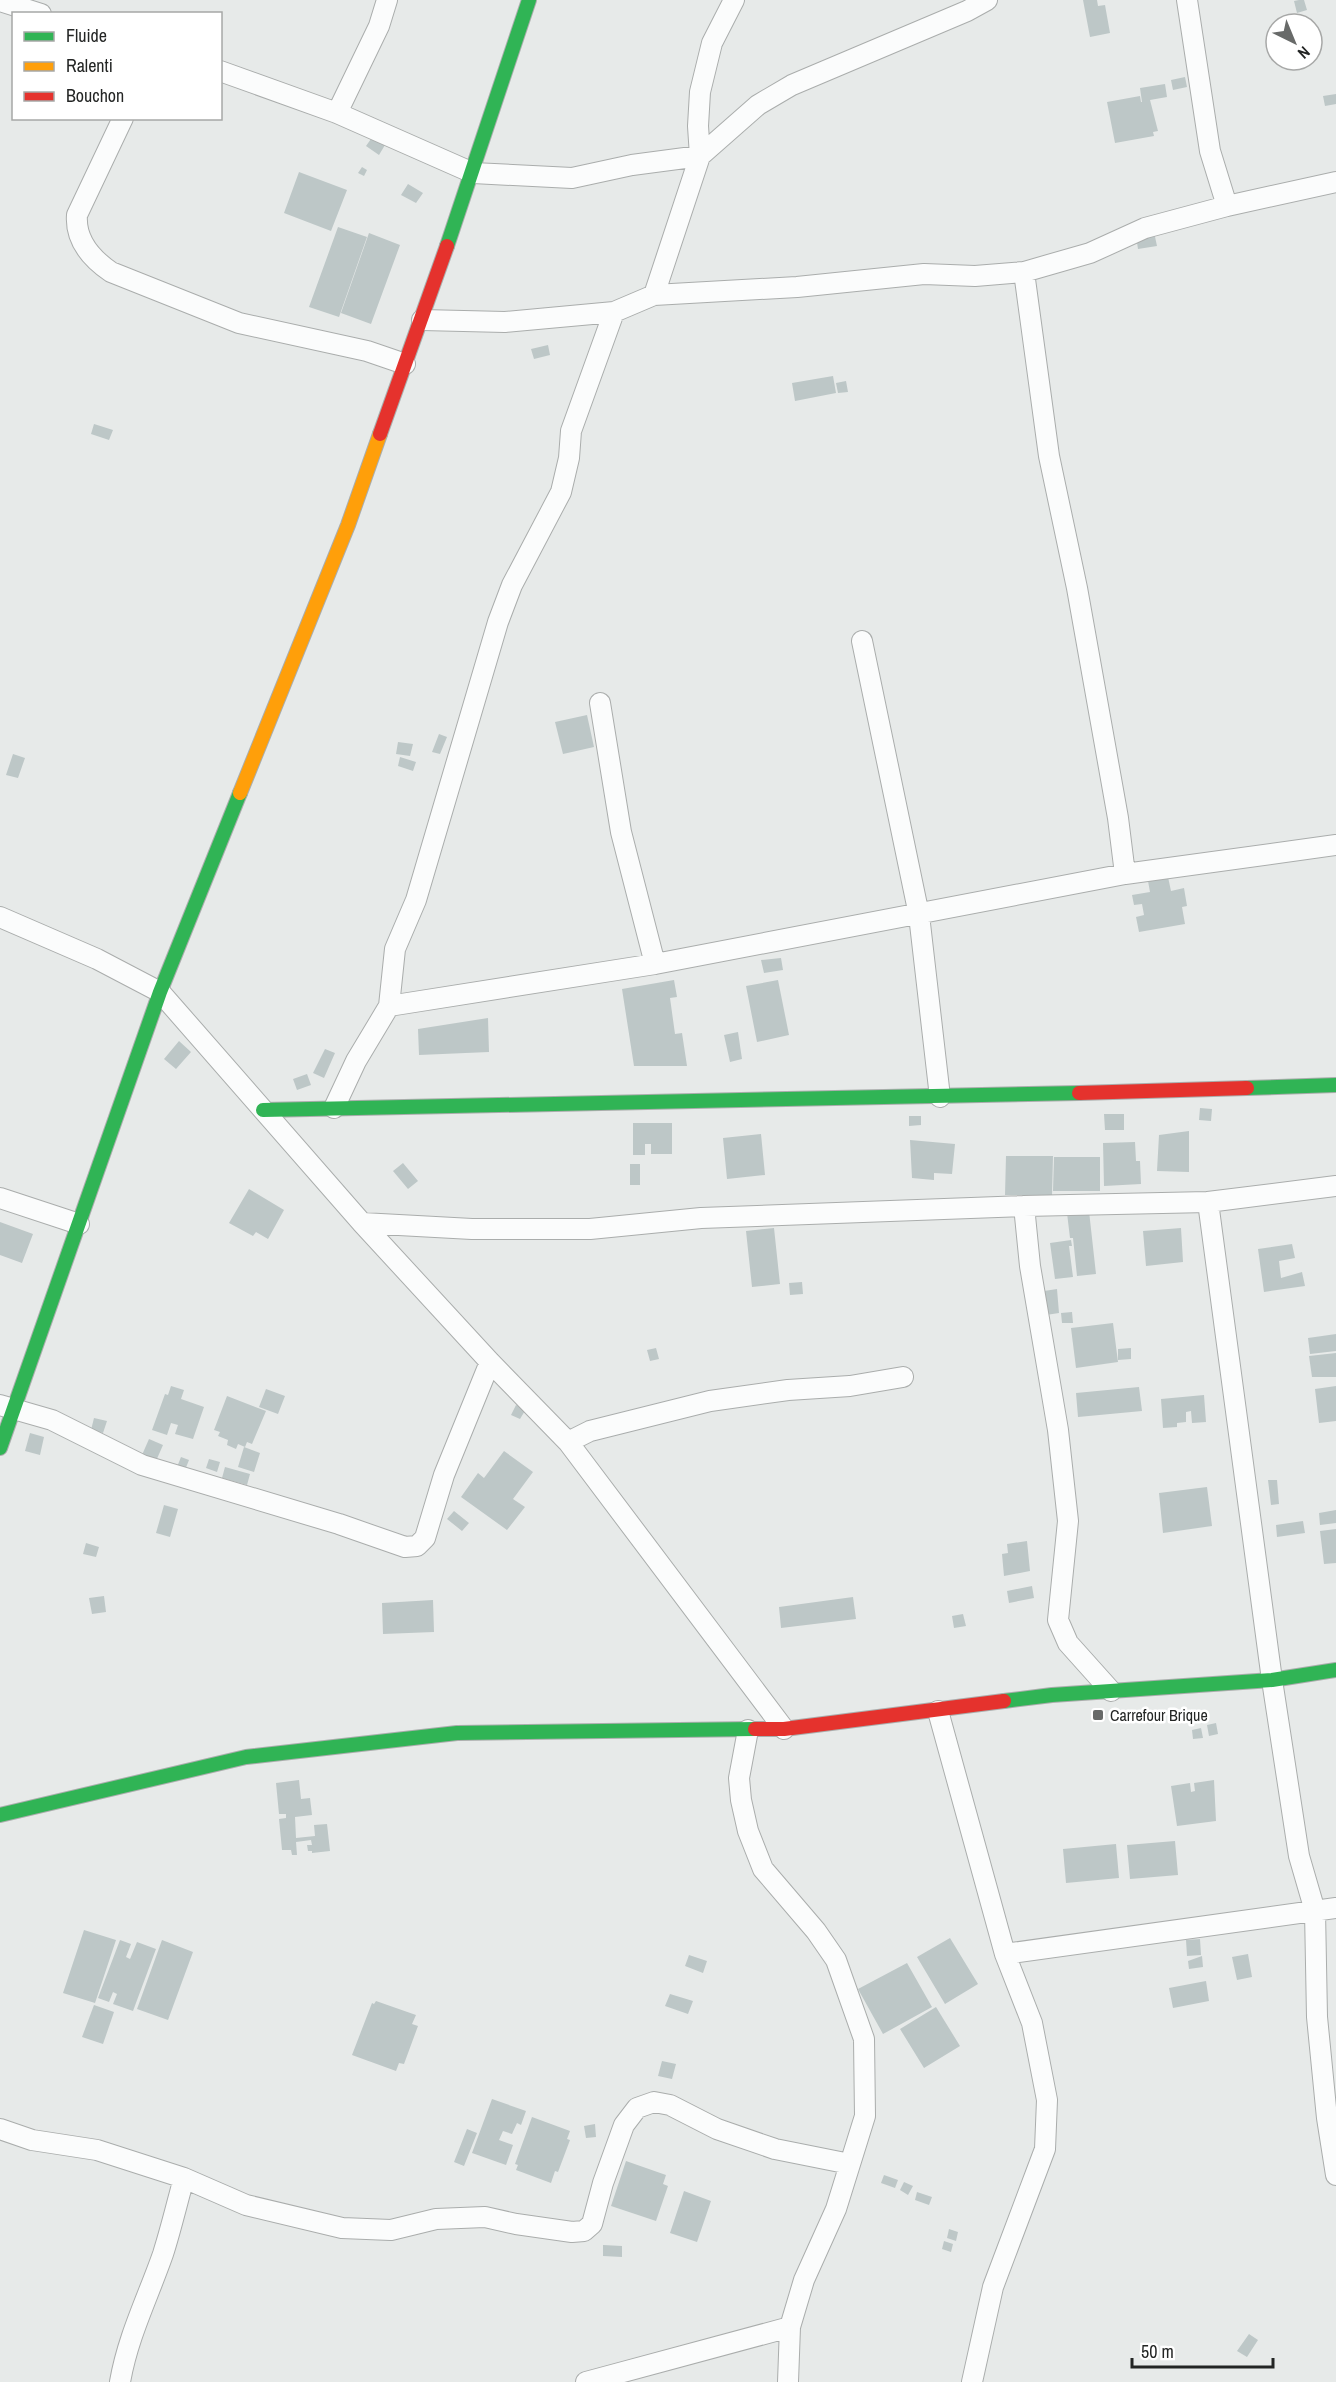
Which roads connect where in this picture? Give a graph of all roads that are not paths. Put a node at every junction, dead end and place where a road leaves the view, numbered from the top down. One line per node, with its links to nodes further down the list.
1 (387, 0): 9 (street)
2 (529, 0): 12 (street)
3 (734, 0): 11 (street)
4 (987, 0): 11 (street)
5 (1187, 0): 14 (street)
6 (0, 1): 7 (street)
7 (35, 12)
8 (222, 72): 9 (street)
9 (337, 112): 12 (street)
10 (122, 120): 19 (street)
11 (700, 156): 12 (street); 16 (street)
12 (473, 173): 18 (street)
13 (1336, 182): 14 (street)
14 (1227, 206): 15 (street)
15 (1024, 272): 16 (street); 23 (street)
16 (654, 295): 17 (street)
17 (614, 312): 18 (street); 28 (street)
18 (422, 320): 19 (street)
19 (405, 364): 27 (street)
20 (862, 641): 24 (street)
21 (600, 703): 26 (street)
22 (1335, 848): 23 (street)
23 (1125, 874): 24 (street)
24 (919, 915): 26 (street); 30 (street)
25 (0, 917): 27 (street)
26 (655, 964): 28 (street)
27 (160, 992): 32 (street); 38 (street)
28 (389, 1006): 31 (street)
29 (1336, 1085): 30 (street)
30 (940, 1097): 31 (street)
31 (334, 1108): 32 (street)
32 (263, 1110): 37 (street)
33 (1336, 1186): 35 (street)
34 (0, 1198): 38 (street)
35 (1209, 1202): 36 (street); 45 (street)
36 (1024, 1206): 37 (street); 46 (street)
37 (362, 1222): 39 (street)
38 (79, 1224): 41 (street)
39 (490, 1362): 41 (street); 42 (street)
40 (903, 1377): 42 (street)
41 (7, 1406): 43 (street)
42 (568, 1442): 48 (street)
43 (0, 1448)
44 (1336, 1670): 45 (street)
45 (1272, 1680): 46 (street); 52 (street)
46 (1111, 1691): 47 (street)
47 (938, 1711): 48 (street); 53 (street)
48 (784, 1729): 49 (street)
49 (748, 1730): 50 (street); 55 (street)
50 (0, 1815)
51 (1336, 1908): 52 (street)
52 (1315, 1911): 53 (street); 56 (street)
53 (1005, 1953): 62 (street)
54 (0, 2129): 57 (street)
55 (850, 2164): 57 (street); 58 (street)
56 (1336, 2175)
57 (184, 2178): 59 (street)
58 (790, 2327): 60 (street); 61 (street)
59 (120, 2382)
60 (586, 2382)
61 (788, 2382)
62 (972, 2382)

